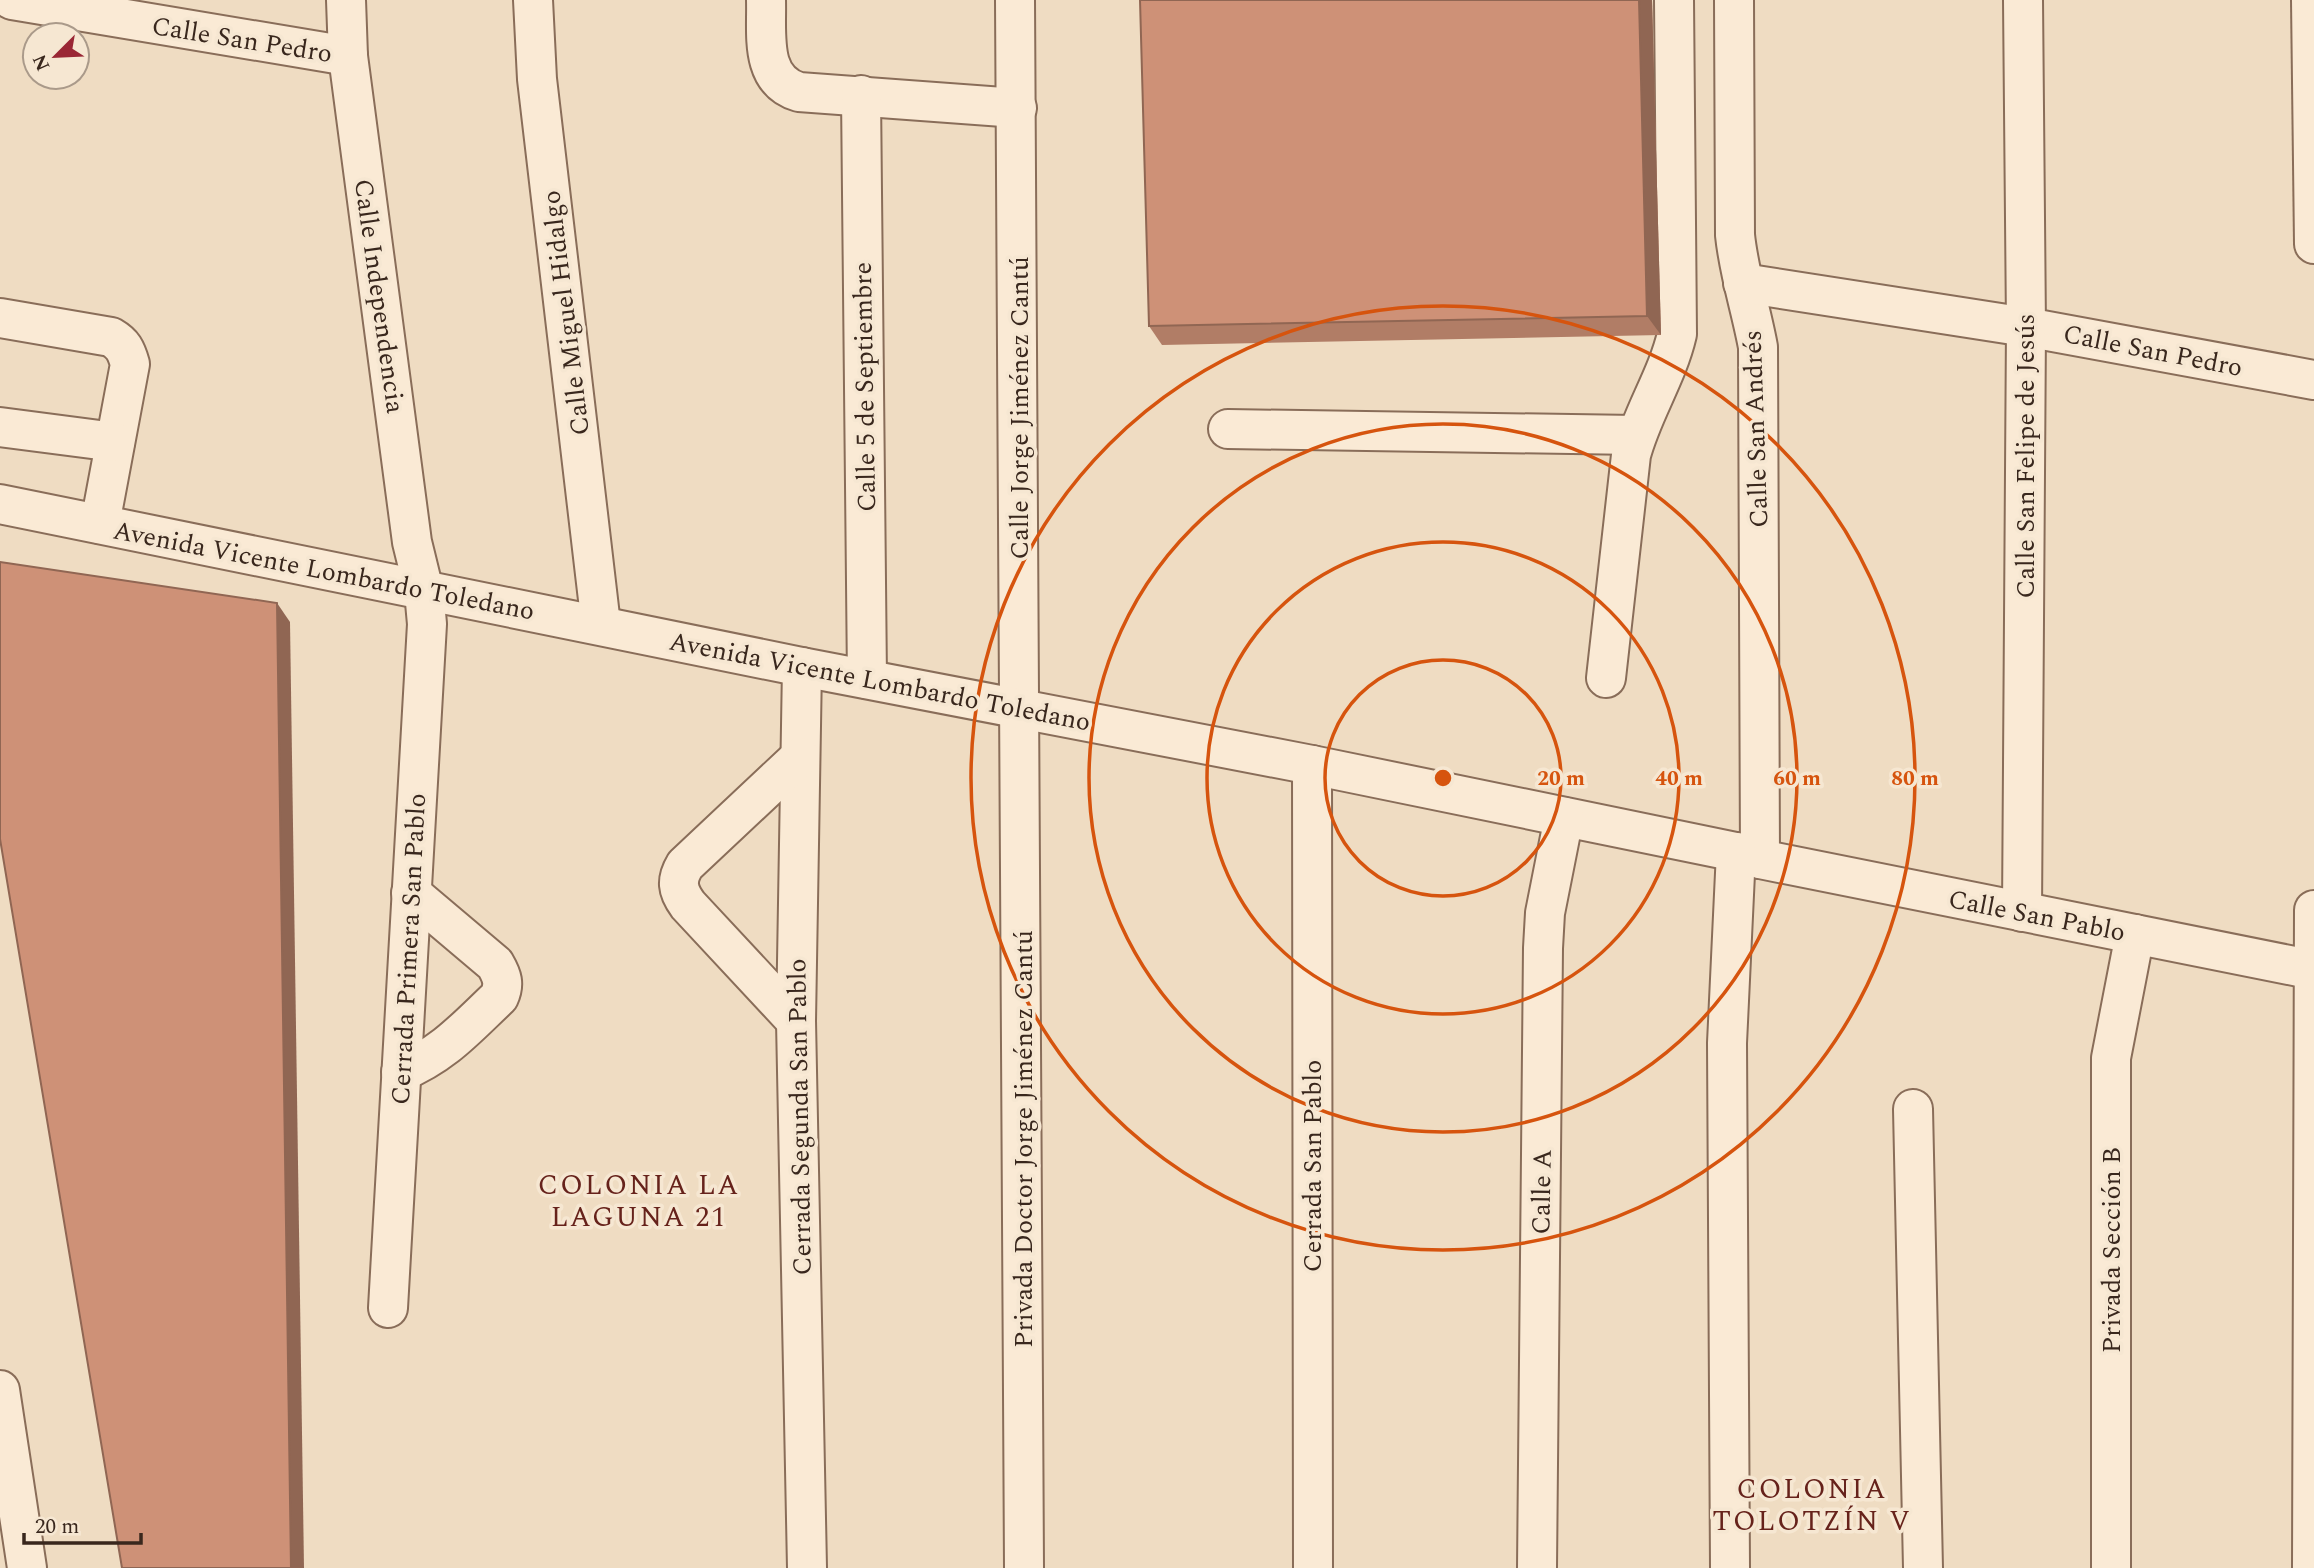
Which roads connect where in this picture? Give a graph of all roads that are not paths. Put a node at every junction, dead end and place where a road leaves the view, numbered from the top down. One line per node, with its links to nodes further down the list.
1 (13, 0): 10 (street, Calle San Pedro)
2 (346, 0): 10 (street, Calle Independencia)
3 (533, 0): 25 (street, Calle Miguel Hidalgo)
4 (766, 0): 11 (street)
5 (1015, 0): 12 (street, Calle Jorge Jiménez Cantú)
6 (1674, 0): 20 (street)
7 (1734, 0): 14 (street, Calle San Andrés)
8 (2023, 0): 16 (street, Calle San Felipe de Jesús)
9 (2311, 0): 13 (street)
10 (348, 56): 24 (street, Calle Independencia)
11 (861, 95): 12 (street); 28 (street, Calle 5 de Septiembre)
12 (1017, 108): 29 (street, Calle Jorge Jiménez Cantú)
13 (2314, 244)
14 (1742, 283): 16 (street, Calle San Pedro); 33 (street, Calle San Andrés)
15 (0, 318): 21 (street)
16 (2026, 327): 17 (street, Calle San Pedro); 36 (street, Calle San Felipe de Jesús)
17 (2314, 380)
18 (0, 427): 21 (street)
19 (1228, 429): 20 (street)
20 (1636, 435): 27 (street)
21 (115, 442): 23 (street)
22 (0, 503): 23 (street, Avenida Vicente Lombardo Toledano)
23 (100, 524): 24 (street, Avenida Vicente Lombardo Toledano)
24 (424, 591): 25 (street, Avenida Vicente Lombardo Toledano); 34 (street, Cerrada Primera San Pablo)
25 (601, 625): 26 (street, Avenida Vicente Lombardo Toledano)
26 (802, 667): 28 (street, Avenida Vicente Lombardo Toledano); 30 (street, Cerrada Segunda San Pablo)
27 (1606, 678)
28 (867, 679): 29 (street, Avenida Vicente Lombardo Toledano)
29 (1021, 709): 31 (street, Avenida Vicente Lombardo Toledano); 46 (street, Privada Doctor Jorge Jiménez Cantú)
30 (800, 757): 39 (street, Cerrada Segunda San Pablo); 39 (street)
31 (1312, 765): 32 (street, Avenida Vicente Lombardo Toledano); 47 (street, Cerrada San Pablo)
32 (1564, 817): 33 (street, Avenida Vicente Lombardo Toledano); 48 (street, Calle A)
33 (1748, 856): 36 (street, Calle San Pablo); 49 (street)
34 (411, 893): 40 (street, Cerrada Primera San Pablo); 40 (street)
35 (2314, 910): 38 (street)
36 (2022, 912): 37 (street, Calle San Pablo)
37 (2135, 934): 38 (street, Calle San Pablo); 51 (street, Privada Sección B)
38 (2314, 970): 52 (street)
39 (796, 1021): 45 (street, Cerrada Segunda San Pablo)
40 (401, 1072): 42 (street, Cerrada Primera San Pablo)
41 (1913, 1109): 50 (street)
42 (388, 1308)
43 (0, 1390): 44 (street)
44 (27, 1568)
45 (807, 1568)
46 (1024, 1568)
47 (1313, 1568)
48 (1537, 1568)
49 (1730, 1568)
50 (1923, 1568)
51 (2111, 1568)
52 (2312, 1568)

